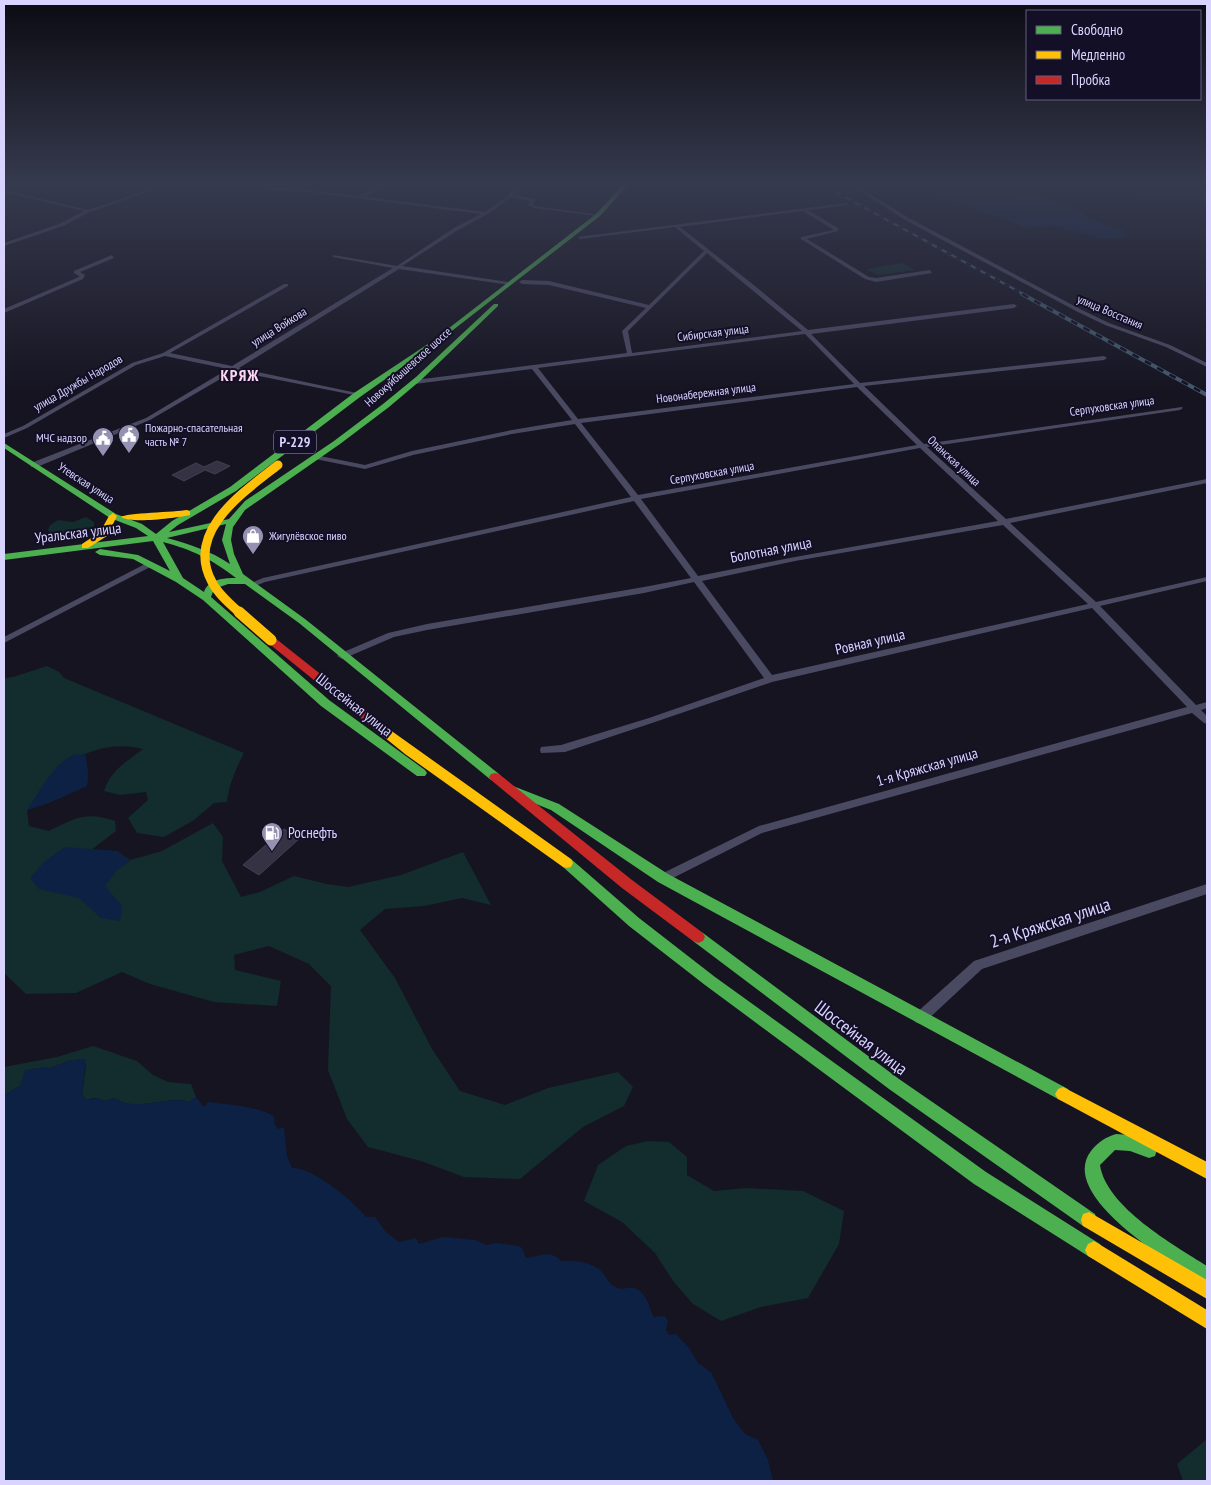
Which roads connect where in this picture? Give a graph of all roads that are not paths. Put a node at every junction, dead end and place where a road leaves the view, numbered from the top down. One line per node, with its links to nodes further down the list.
1 (419, 253): 10 (street, улица Войкова)
2 (548, 253): 13 (main road, Новокуйбышевское шоссе)
3 (560, 253): 12 (main road, Новокуйбышевское шоссе)
4 (705, 253): 16 (street)
5 (710, 253): 18 (street, Опанская улица)
6 (827, 253): 11 (street)
7 (973, 253): 23 (street, улица Восстания)
8 (335, 256): 10 (street)
9 (112, 257): 17 (street)
10 (398, 267): 13 (street); 25 (street, улица Войкова)
11 (930, 272)
12 (522, 282): 16 (street); 26 (main road, Новокуйбышевское шоссе)
13 (508, 284): 19 (main road, Новокуйбышевское шоссе)
14 (286, 285): 20 (street, улица Дружбы Народов)
15 (1014, 306): 18 (street, Сибирская улица)
16 (650, 307): 21 (street)
17 (4, 311)
18 (806, 332): 21 (street, Сибирская улица); 27 (street, Опанская улица)
19 (433, 343): 28 (main road, Новокуйбышевское шоссе / Р-229); 56 (main road, Новокуйбышевское шоссе, bridge)
20 (165, 354): 25 (street, улица Дружбы Народов); 31 (street, улица Дружбы Народов)
21 (630, 355): 24 (street, Сибирская улица)
22 (1104, 358): 27 (street, Новонабережная улица)
23 (1207, 365)
24 (534, 366): 26 (street, Сибирская улица); 30 (street)
25 (234, 368): 28 (street, улица Дружбы Народов); 35 (street, улица Войкова)
26 (416, 382): 34 (main road, Новокуйбышевское шоссе)
27 (859, 385): 30 (street, Новонабережная улица); 33 (street, Опанская улица)
28 (357, 395): 37 (main road, Новокуйбышевское шоссе / Р-229)
29 (1180, 408): 33 (street, Серпуховская улица)
30 (578, 421): 34 (street, Новонабережная улица); 38 (street)
31 (4, 436)
32 (4, 445): 35 (main road, Утевская улица)
33 (922, 446): 38 (street, Серпуховская улица); 43 (street, Опанская улица)
34 (315, 458): 39 (main road, Новокуйбышевское шоссе)
35 (34, 465): 41 (main road, Утевская улица)
36 (1207, 481): 43 (street, Болотная улица)
37 (228, 492): 39 (main road); 40 (main road, Новокуйбышевское шоссе / Р-229)
38 (636, 498): 49 (street); 52 (street, Серпуховская улица)
39 (253, 501): 42 (main road, Новокуйбышевское шоссе)
40 (197, 511): 41 (main road); 44 (main road, Новокуйбышевское шоссе / Р-229)
41 (113, 516): 44 (main road, Утевская улица); 45 (main road)
42 (232, 520): 44 (main road, Уральская улица); 48 (main road)
43 (1004, 522): 49 (street, Болотная улица); 54 (street, Опанская улица)
44 (156, 538): 45 (main road, Уральская улица); 48 (main road, Шоссейная улица); 51 (main road, Шоссейная улица)
45 (81, 549): 46 (main road, Уральская улица); 47 (main road)
46 (4, 557)
47 (150, 565): 51 (main road); 55 (street)
48 (240, 574): 52 (main road, Шоссейная улица)
49 (697, 579): 57 (street, Болотная улица); 58 (street)
50 (1207, 579): 54 (street, Ровная улица)
51 (179, 580): 53 (main road, Шоссейная улица)
52 (252, 583): 53 (main road); 57 (main road, Шоссейная улица)
53 (206, 598): 64 (main road, Шоссейная улица)
54 (1094, 604): 58 (street, Ровная улица); 60 (street, Опанская улица)
55 (4, 640)
56 (271, 640): 64 (main road, Шоссейная улица)
57 (342, 656): 63 (main road, Шоссейная улица)
58 (770, 679): 62 (street, Ровная улица)
59 (1207, 705): 60 (street, 1-я Кряжская улица)
60 (1193, 708): 61 (street, Опанская улица); 65 (street, 1-я Кряжская улица)
61 (1207, 721)
62 (545, 750)
63 (512, 790): 65 (main road, Шоссейная улица); 71 (main road, Шоссейная улица)
64 (563, 860): 72 (main road, Шоссейная улица)
65 (663, 878): 67 (main road, Шоссейная улица)
66 (1207, 889): 67 (street, 2-я Кряжская улица)
67 (920, 1018): 68 (main road, Шоссейная улица)
68 (1181, 1158): 69 (main road, Шоссейная улица); 70 (main road)
69 (1207, 1171)
70 (1207, 1276)
71 (1207, 1290)
72 (1207, 1320)

